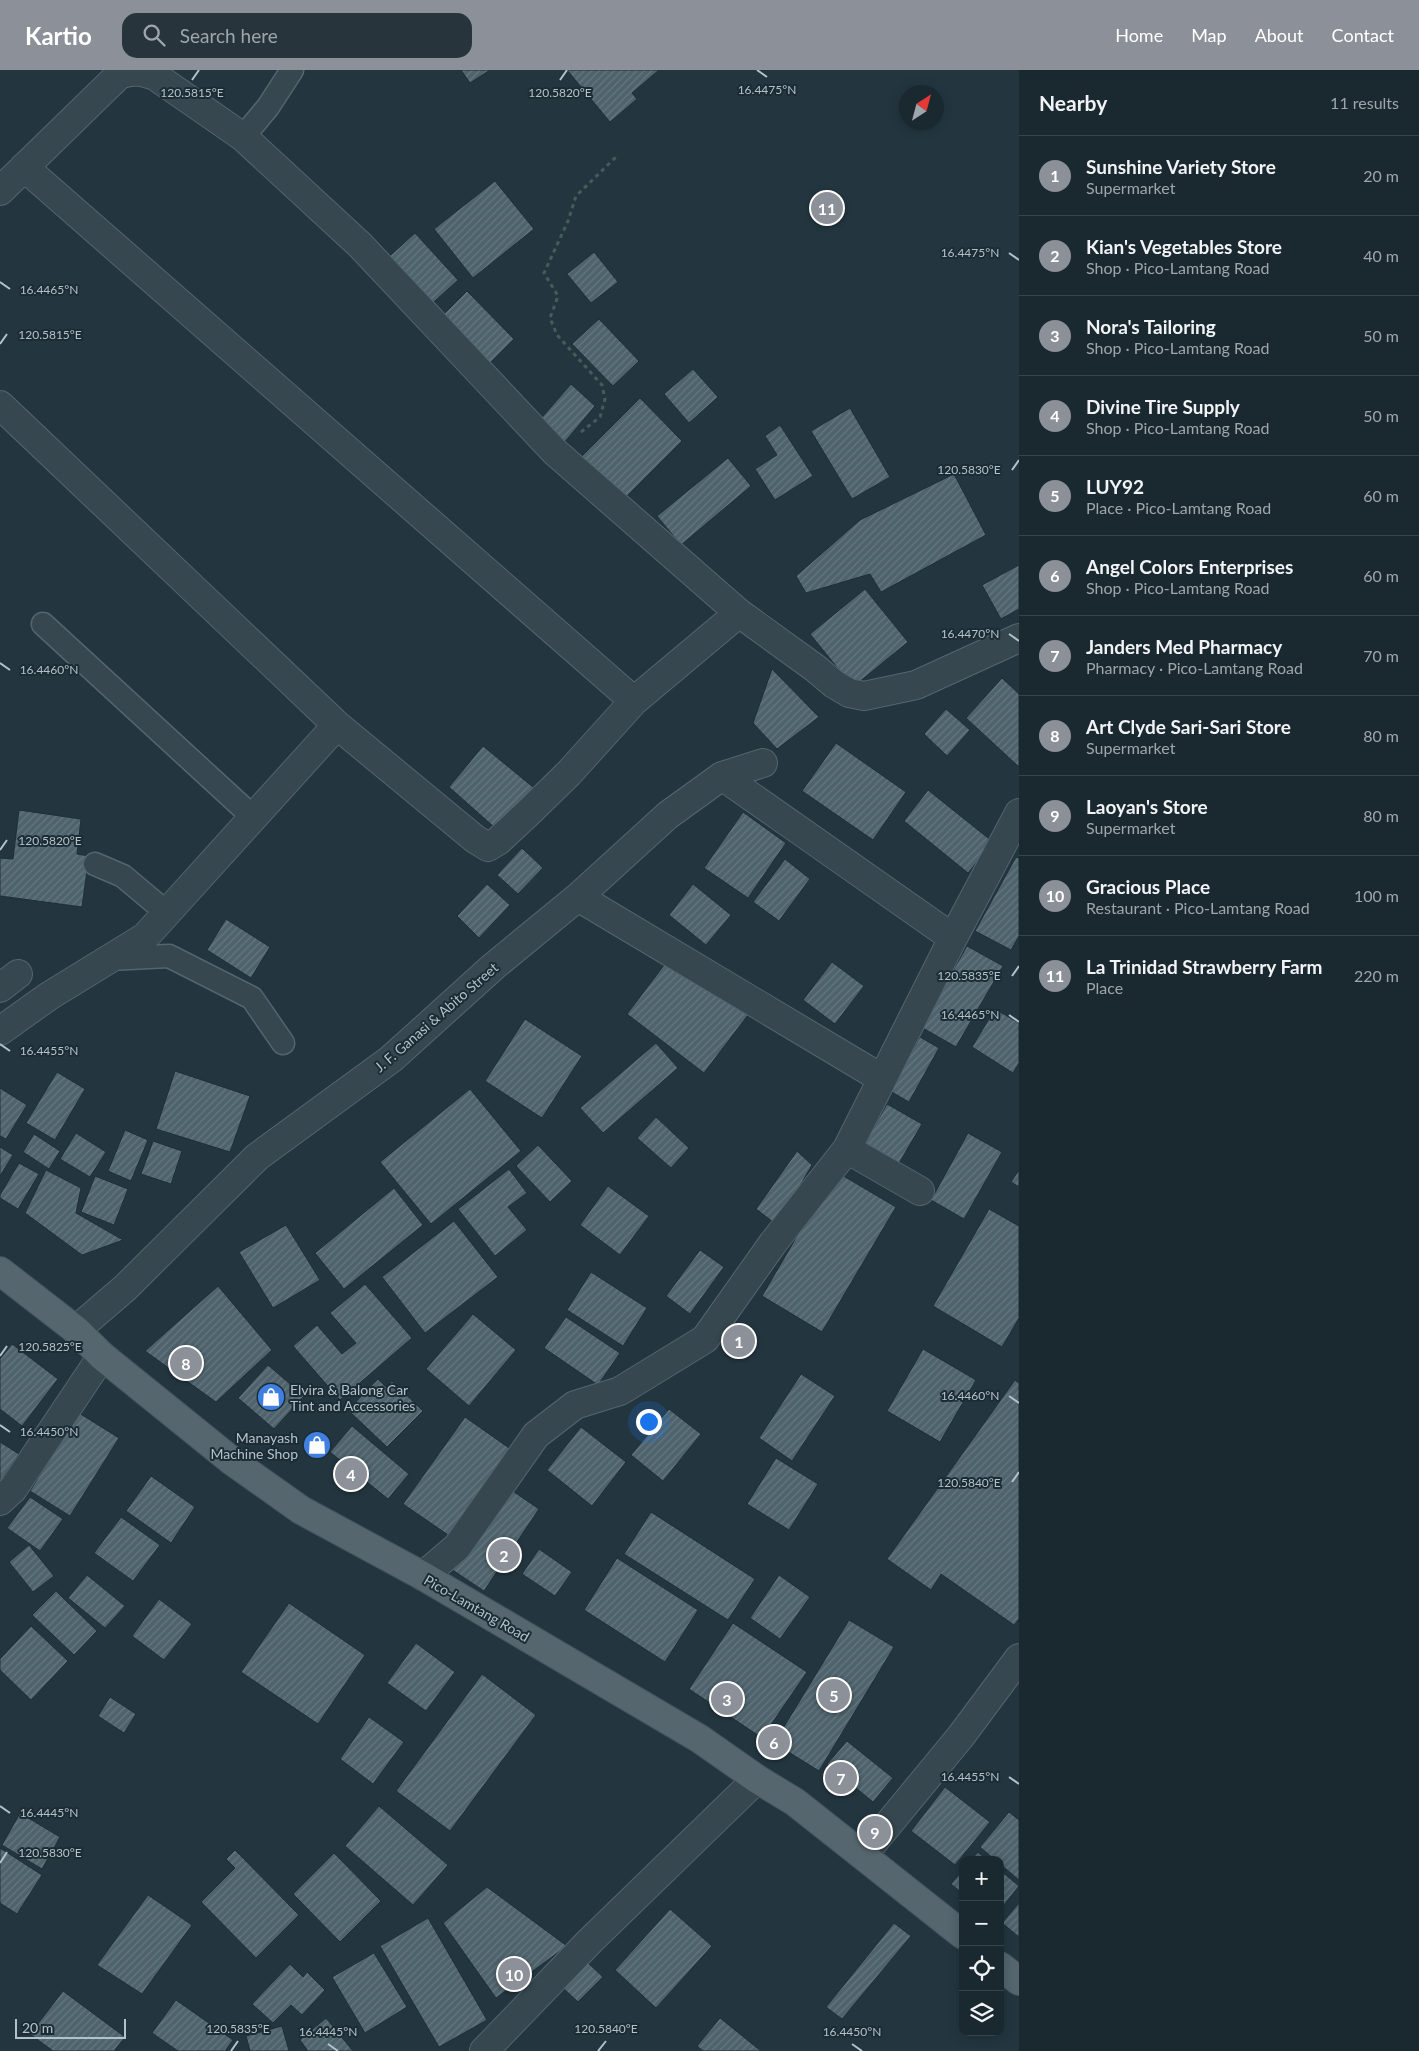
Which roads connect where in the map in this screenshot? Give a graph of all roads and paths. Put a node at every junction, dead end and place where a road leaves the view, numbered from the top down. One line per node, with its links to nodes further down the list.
1 (292, 70): 2 (lane)
2 (243, 137): 4 (street); 7 (street)
3 (618, 155): 7 (path)
4 (24, 167): 5 (street); 11 (street)
5 (0, 191)
6 (0, 405): 12 (street)
7 (555, 452): 8 (street)
8 (739, 613): 10 (street); 11 (street)
9 (43, 624): 16 (lane)
10 (1019, 638)
11 (634, 701): 12 (street)
12 (337, 725): 16 (street)
13 (763, 763): 14 (street, J. F. Ganasi & Abito Street)
14 (722, 776): 18 (street, J. F. Ganasi & Abito Street); 20 (street)
15 (1019, 813): 20 (street)
16 (254, 818): 19 (street)
17 (95, 864): 19 (lane)
18 (578, 897): 24 (street); 28 (street, J. F. Ganasi & Abito Street)
19 (167, 913): 21 (street)
20 (953, 938): 24 (street)
21 (109, 959): 22 (street); 23 (lane)
22 (0, 1031)
23 (283, 1043)
24 (881, 1078): 25 (street)
25 (847, 1149): 26 (street); 31 (street)
26 (920, 1191)
27 (0, 1271): 28 (main road, Pico-Lamtang Road)
28 (76, 1330): 29 (main road, Pico-Lamtang Road)
29 (102, 1356): 30 (street); 31 (main road, Pico-Lamtang Road)
30 (0, 1501)
31 (423, 1576): 33 (main road, Pico-Lamtang Road)
32 (1019, 1658): 34 (street)
33 (757, 1779): 34 (main road, Pico-Lamtang Road); 38 (street)
34 (863, 1854): 35 (main road, Pico-Lamtang Road)
35 (959, 1932)
36 (1004, 1969): 37 (main road)
37 (1019, 1981)
38 (484, 2051)

